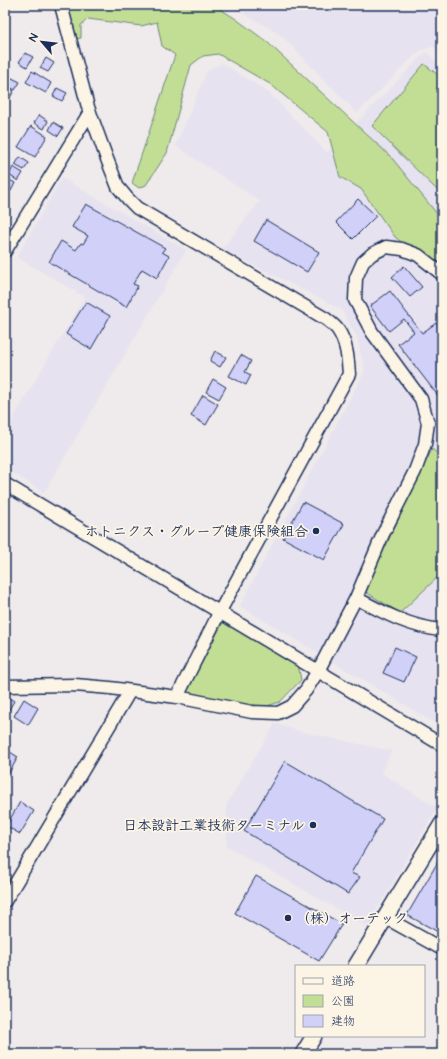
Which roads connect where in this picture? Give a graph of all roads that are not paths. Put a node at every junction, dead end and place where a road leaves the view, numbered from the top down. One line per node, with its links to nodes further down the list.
1 (61, 5): 2 (street)
2 (90, 112): 3 (street); 7 (street)
3 (5, 251)
4 (442, 274): 6 (street)
5 (5, 484): 7 (street)
6 (356, 598): 8 (street); 9 (street)
7 (219, 613): 9 (street); 12 (street)
8 (442, 630)
9 (318, 671): 12 (street); 13 (street)
10 (5, 686): 11 (street)
11 (130, 691): 12 (street); 15 (street)
12 (177, 696)
13 (442, 745)
14 (442, 824): 16 (main road)
15 (5, 900)
16 (386, 918): 17 (street); 18 (main road)
17 (442, 949)
18 (357, 965)
19 (313, 1037): 20 (main road)
20 (303, 1054)

